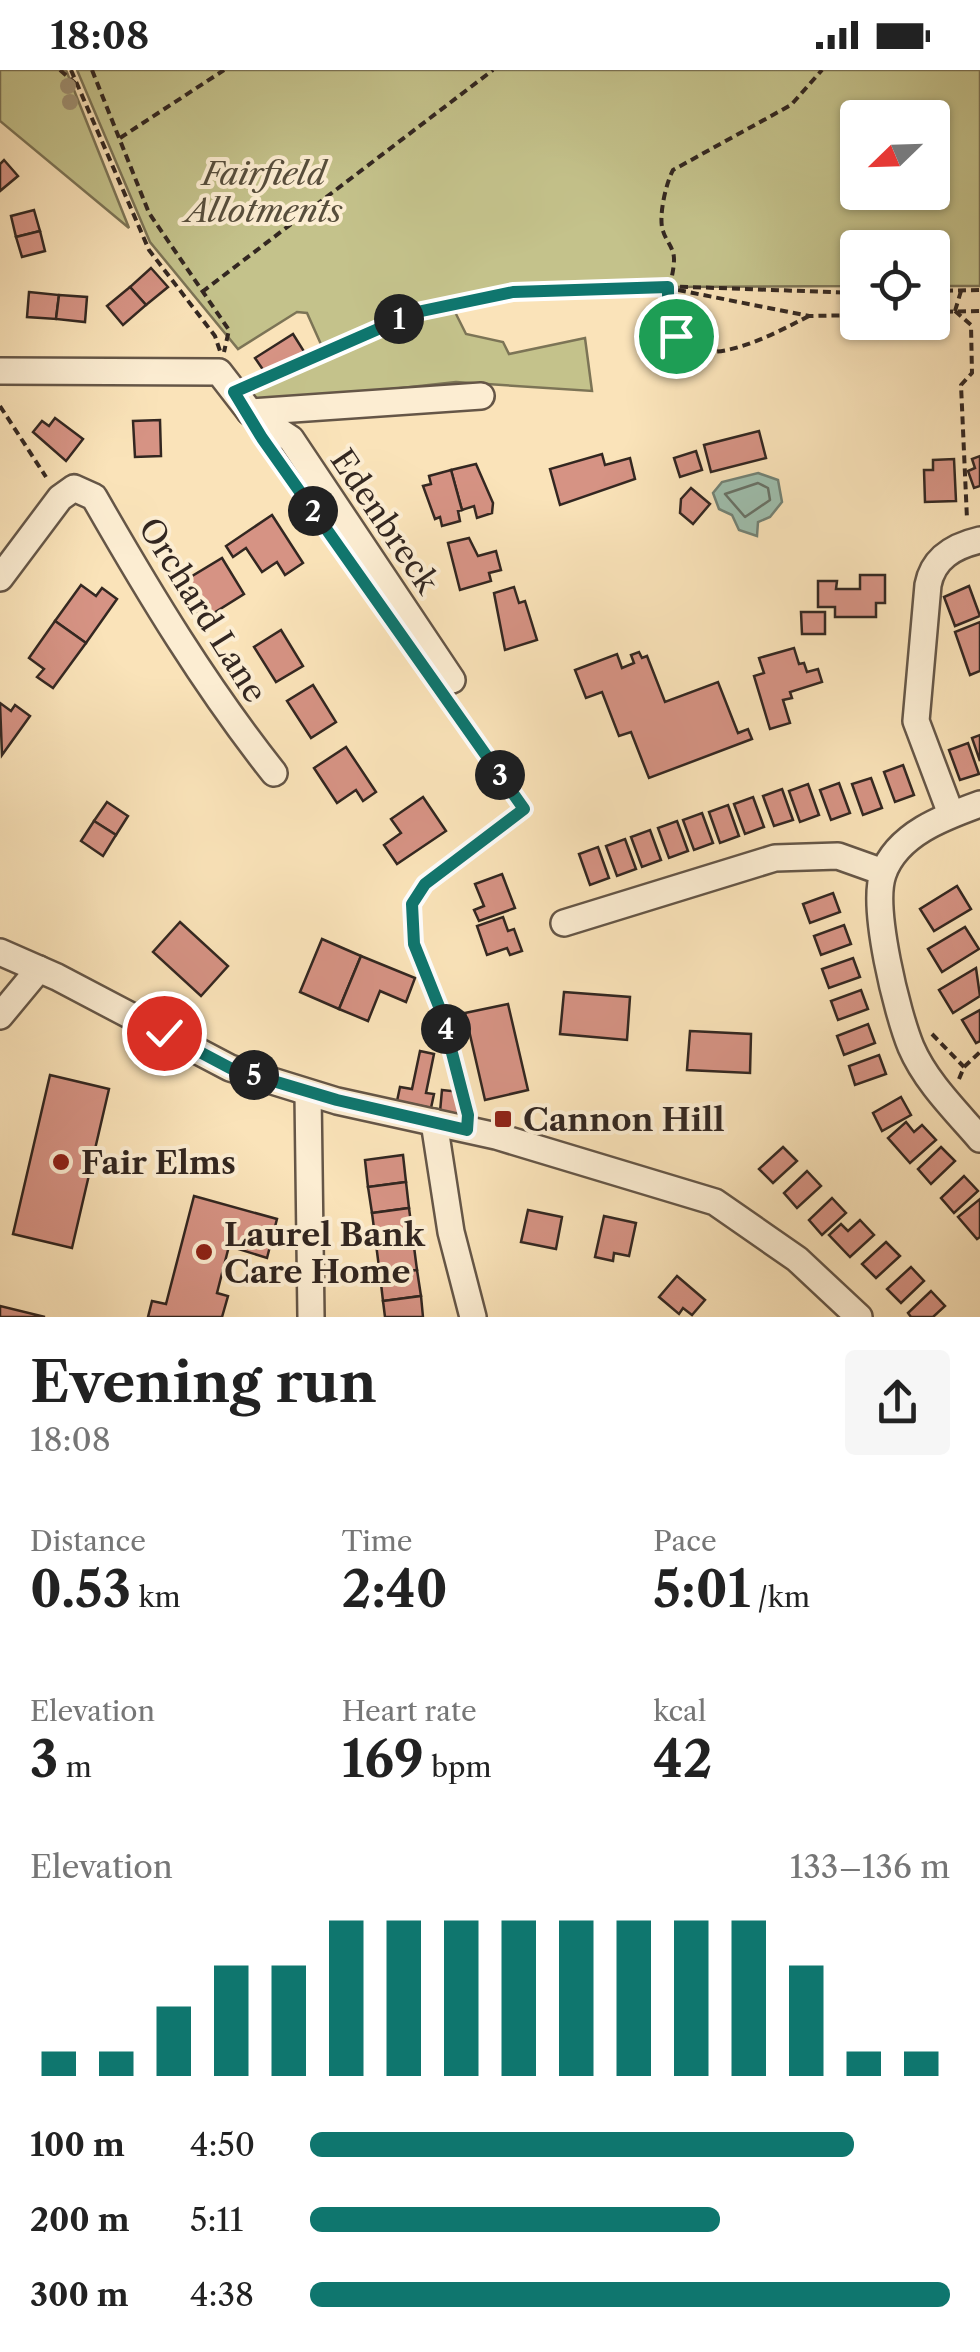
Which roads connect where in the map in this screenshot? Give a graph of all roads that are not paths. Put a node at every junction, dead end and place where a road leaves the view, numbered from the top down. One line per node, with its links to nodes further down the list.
1 (0, 371): 2 (street)
2 (231, 383): 3 (street, Edenbreck); 6 (street, Edenbreck)
3 (481, 396)
4 (974, 541): 9 (street)
5 (0, 578): 7 (street, Orchard Lane)
6 (449, 689)
7 (274, 773)
8 (980, 804): 9 (street)
9 (951, 814): 10 (street)
10 (883, 872): 11 (street); 17 (street)
11 (571, 918)
12 (0, 952): 13 (street)
13 (39, 969): 14 (street); 15 (street)
14 (0, 1016)
15 (308, 1093): 16 (street); 19 (street)
16 (434, 1122): 18 (street); 20 (street)
17 (980, 1139)
18 (853, 1315)
19 (311, 1317)
20 (473, 1317)

